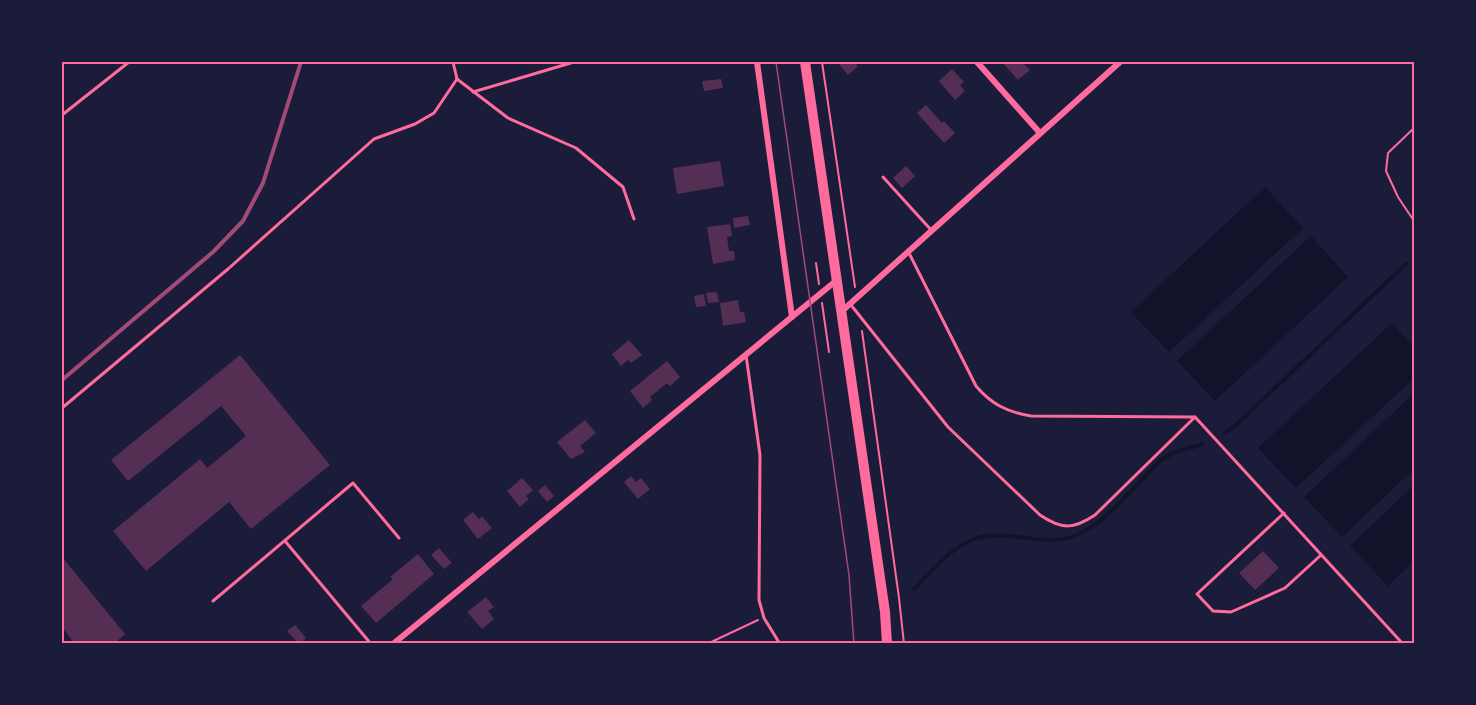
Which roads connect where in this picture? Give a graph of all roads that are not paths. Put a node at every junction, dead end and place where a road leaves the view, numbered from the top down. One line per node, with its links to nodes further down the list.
1 (129, 62): 10 (lane)
2 (453, 62): 8 (lane)
3 (574, 62): 9 (lane)
4 (757, 62): 18 (street)
5 (805, 62): 16 (main road)
6 (977, 62): 11 (street)
7 (1120, 62): 11 (street)
8 (457, 79): 9 (lane); 20 (lane)
9 (473, 92): 13 (lane)
10 (62, 115)
11 (1040, 133): 14 (street)
12 (883, 177): 14 (lane)
13 (634, 219)
14 (932, 231): 15 (street)
15 (908, 251): 17 (street); 21 (lane)
16 (837, 280): 17 (main road); 18 (street)
17 (846, 308): 21 (lane); 30 (main road)
18 (792, 317): 19 (street)
19 (746, 355): 28 (street); 29 (lane)
20 (62, 408)
21 (1195, 417): 22 (lane)
22 (1284, 513): 25 (lane); 25 (lane)
23 (399, 538): 24 (lane)
24 (285, 541): 26 (lane); 27 (lane)
25 (1322, 555): 31 (lane)
26 (213, 601)
27 (371, 644)
28 (393, 644)
29 (780, 644)
30 (887, 644)
31 (1403, 644)

